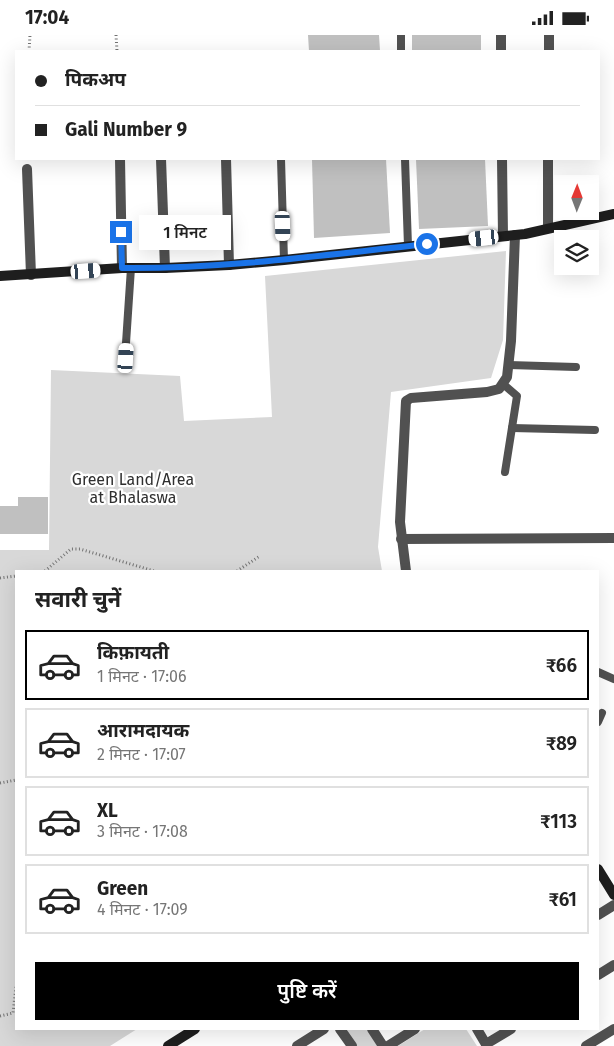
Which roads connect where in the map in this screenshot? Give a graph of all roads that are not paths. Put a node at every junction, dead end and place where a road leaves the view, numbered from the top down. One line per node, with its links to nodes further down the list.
1 (401, 35): 4 (lane)
2 (501, 35): 5 (street)
3 (549, 35): 6 (street)
4 (401, 50)
5 (501, 50)
6 (549, 50)
7 (120, 160): 22 (street)
8 (161, 160): 23 (street)
9 (226, 160): 21 (street)
10 (281, 160): 20 (lane)
11 (405, 160): 19 (lane)
12 (502, 160): 18 (street)
13 (548, 160): 16 (street)
14 (27, 169): 24 (street)
15 (614, 213): 16 (street)
16 (548, 229): 17 (street)
17 (515, 235): 18 (street); 27 (street)
18 (502, 236): 19 (street)
19 (408, 246): 20 (street)
20 (284, 260): 21 (street)
21 (229, 265): 23 (street)
22 (127, 268): 23 (street); 24 (street); 26 (lane)
23 (165, 268)
24 (30, 275): 25 (street)
25 (0, 276)
26 (126, 358)
27 (509, 365): 28 (lane); 29 (street)
28 (576, 367)
29 (503, 384): 30 (lane); 34 (street)
30 (512, 428): 31 (lane); 32 (lane)
31 (595, 430)
32 (505, 472)
33 (614, 538): 34 (street)
34 (401, 539): 35 (street)
35 (406, 570)
36 (599, 672): 37 (lane)
37 (614, 679)
38 (602, 713): 39 (lane)
39 (599, 720)
40 (599, 871): 41 (street)
41 (614, 895)
42 (614, 905): 43 (street)
43 (599, 914)
44 (614, 965): 45 (street)
45 (599, 974)
46 (614, 1029): 60 (street)
47 (194, 1030): 55 (street)
48 (322, 1030): 56 (street)
49 (341, 1030): 57 (street)
50 (373, 1030): 58 (street)
51 (413, 1030): 59 (street)
52 (478, 1030): 54 (street)
53 (510, 1030): 54 (street)
54 (487, 1045)
55 (168, 1046)
56 (297, 1046)
57 (352, 1046)
58 (383, 1046)
59 (388, 1046)
60 (586, 1046)

